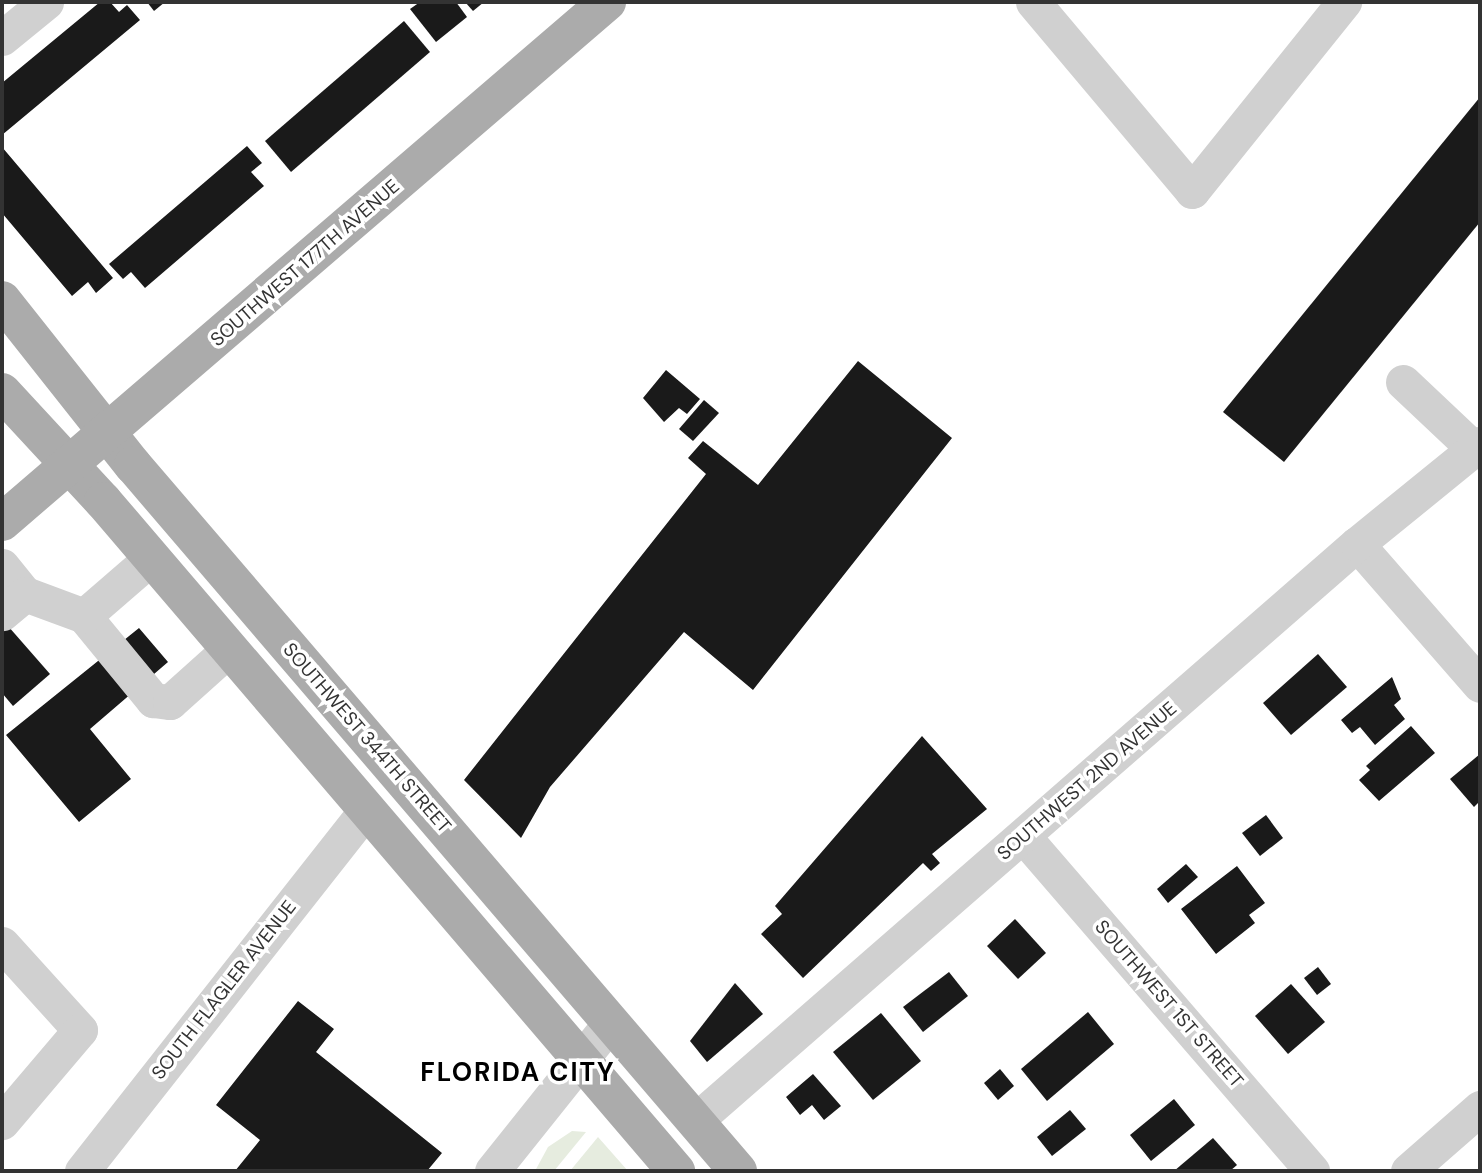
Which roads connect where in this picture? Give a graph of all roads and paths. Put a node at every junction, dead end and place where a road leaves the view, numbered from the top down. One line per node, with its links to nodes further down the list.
1 (46, 2): 5 (street)
2 (607, 2): 9 (main road, SOUTHWEST 177TH AVENUE)
3 (1033, 2): 4 (street)
4 (1345, 2)
5 (2, 38)
6 (2, 300): 9 (main road, SOUTHWEST 344TH STREET)
7 (1403, 382): 10 (street)
8 (2, 393): 11 (main road)
9 (109, 433): 11 (main road, SOUTHWEST 177TH AVENUE); 23 (main road, SOUTHWEST 344TH STREET)
10 (1477, 447): 13 (street, SOUTHWEST 2ND AVENUE)
11 (70, 466): 12 (main road, SOUTHWEST 177TH AVENUE); 14 (main road)
12 (2, 522)
13 (1357, 544): 19 (street); 21 (street, SOUTHWEST 2ND AVENUE)
14 (151, 558): 17 (street); 18 (main road)
15 (2, 566): 16 (street)
16 (13, 603): 17 (street)
17 (84, 616): 18 (street)
18 (229, 649): 20 (main road)
19 (1480, 685)
20 (367, 809): 24 (main road); 28 (street, SOUTH FLAGLER AVENUE)
21 (1024, 836): 26 (street, SOUTHWEST 2ND AVENUE); 32 (street, SOUTHWEST 1ST STREET)
22 (2, 944): 27 (street)
23 (611, 1022): 24 (street); 26 (main road, SOUTHWEST 344TH STREET)
24 (582, 1061): 29 (street); 30 (main road)
25 (1480, 1108): 33 (street)
26 (695, 1121): 31 (main road, SOUTHWEST 344TH STREET)
27 (2, 1122)
28 (82, 1171)
29 (492, 1171)
30 (676, 1171)
31 (738, 1171)
32 (1312, 1171)
33 (1408, 1171)

